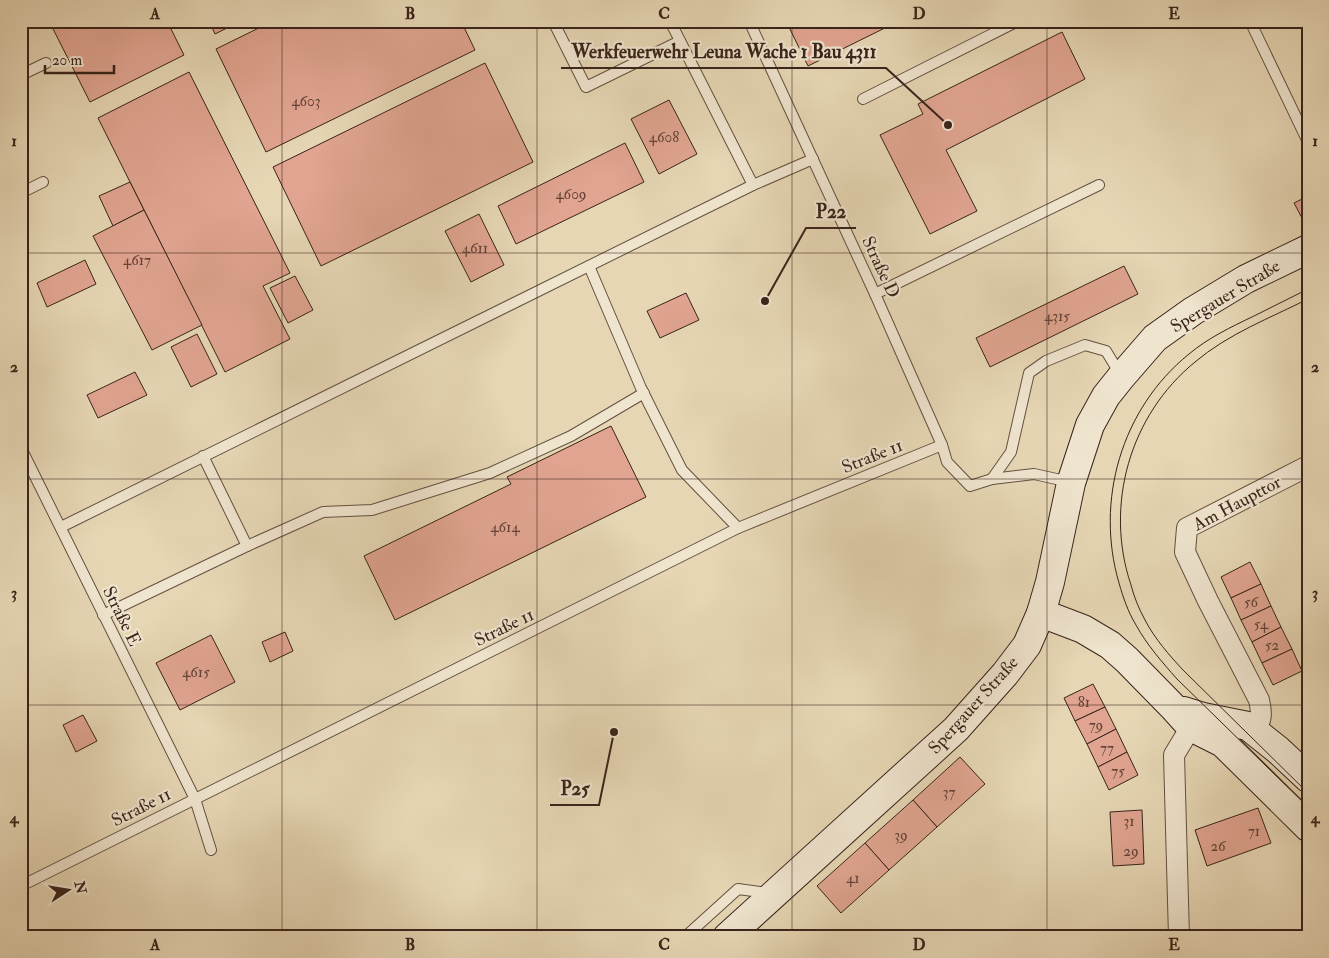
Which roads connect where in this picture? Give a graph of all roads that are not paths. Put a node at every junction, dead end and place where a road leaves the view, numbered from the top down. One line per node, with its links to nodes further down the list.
1 (553, 21): 6 (lane)
2 (670, 21): 6 (lane)
3 (750, 21): 11 (lane, Straße D)
4 (1018, 21): 9 (lane)
5 (1250, 21): 10 (lane)
6 (680, 41): 13 (lane)
7 (46, 62): 8 (lane)
8 (21, 75)
9 (863, 99)
10 (1308, 142)
11 (813, 158): 13 (lane); 18 (lane, Straße D)
12 (43, 182): 15 (lane)
13 (753, 185): 17 (lane)
14 (1099, 185): 18 (lane)
15 (21, 193)
16 (1308, 249): 19 (main road, Spergauer Straße)
17 (589, 266): 20 (lane); 23 (lane)
18 (875, 294): 21 (lane, Straße D)
19 (1124, 374): 25 (lane); 26 (main road, Spergauer Straße)
20 (644, 393): 28 (lane); 29 (lane)
21 (942, 446): 25 (lane); 28 (lane, Straße 11)
22 (21, 448): 27 (lane, Straße E)
23 (203, 456): 27 (lane); 29 (lane)
24 (1308, 466): 34 (street, Am Haupttor)
25 (992, 479): 26 (lane)
26 (1071, 482): 30 (main road, Spergauer Straße)
27 (61, 527): 31 (lane, Straße E)
28 (738, 528): 36 (lane, Straße 11)
29 (247, 546): 31 (lane)
30 (1041, 613): 32 (main road); 40 (main road, Spergauer Straße)
31 (103, 615): 36 (lane, Straße E)
32 (1173, 707): 33 (main road); 34 (main road)
33 (1191, 727): 37 (main road); 43 (street)
34 (1255, 732): 35 (main road)
35 (1302, 765)
36 (194, 798): 38 (lane, Straße E); 39 (lane, Straße 11)
37 (1308, 827)
38 (211, 850)
39 (21, 886)
40 (774, 894): 41 (lane); 42 (main road, Spergauer Straße)
41 (685, 937)
42 (727, 937)
43 (1179, 937)

